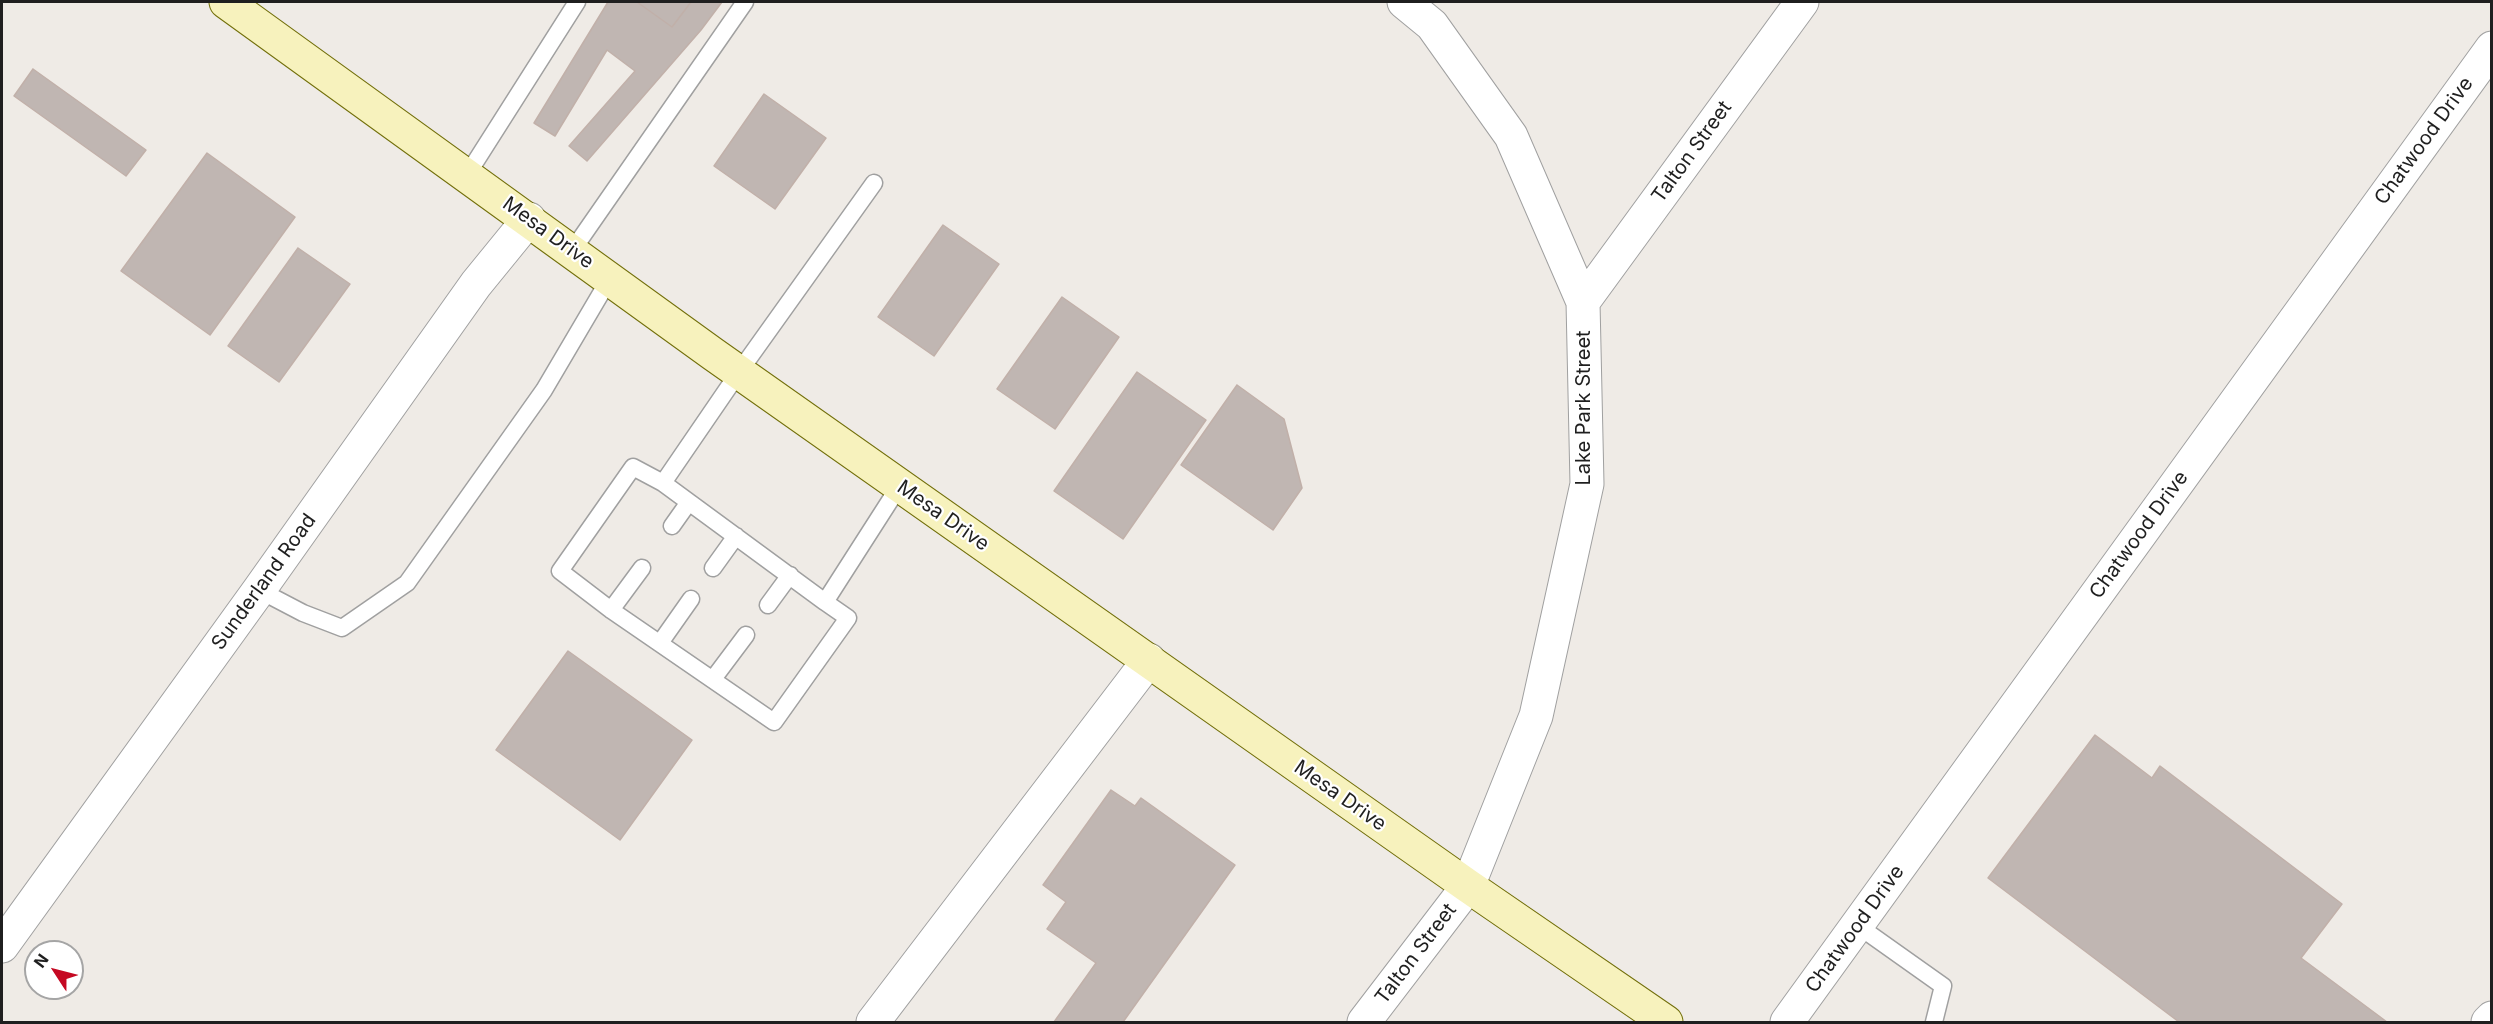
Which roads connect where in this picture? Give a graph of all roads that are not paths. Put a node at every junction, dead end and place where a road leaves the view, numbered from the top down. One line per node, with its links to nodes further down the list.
1 (226, 2): 7 (main road, Mesa Drive)
2 (577, 2): 7 (lane)
3 (745, 2): 10 (lane)
4 (1404, 2): 12 (street, Lake Park Street)
5 (1802, 2): 12 (street, Talton Street)
6 (2492, 48): 32 (street, Chatwood Drive)
7 (467, 175): 9 (main road, Mesa Drive)
8 (874, 183): 13 (lane)
9 (529, 219): 10 (main road, Mesa Drive); 22 (street, Sunderland Road)
10 (572, 251): 11 (main road, Mesa Drive)
11 (610, 278): 13 (main road, Mesa Drive); 22 (lane)
12 (1583, 302): 31 (street, Lake Park Street)
13 (739, 372): 14 (lane); 15 (main road, Mesa Drive)
14 (663, 483): 16 (lane); 26 (lane)
15 (900, 485): 24 (lane); 29 (main road, Mesa Drive)
16 (689, 502): 17 (lane); 18 (lane)
17 (672, 526)
18 (736, 536): 20 (lane); 21 (lane)
19 (642, 567): 26 (lane)
20 (713, 567)
21 (790, 575): 24 (lane); 25 (lane)
22 (259, 590): 33 (street, Sunderland Road)
23 (691, 599): 28 (lane)
24 (825, 602): 30 (lane)
25 (768, 605)
26 (611, 610): 28 (lane)
27 (746, 635): 30 (lane)
28 (660, 643): 30 (lane)
29 (1149, 660): 31 (main road, Mesa Drive); 35 (street)
30 (713, 679)
31 (1468, 886): 36 (street, Talton Street); 37 (main road, Mesa Drive)
32 (1857, 925): 38 (street, Chatwood Drive); 39 (lane)
33 (2, 946)
34 (2492, 1018): 40 (street)
35 (873, 1023)
36 (1364, 1023)
37 (1666, 1023)
38 (1787, 1023)
39 (1934, 1023)
40 (2488, 1023)

